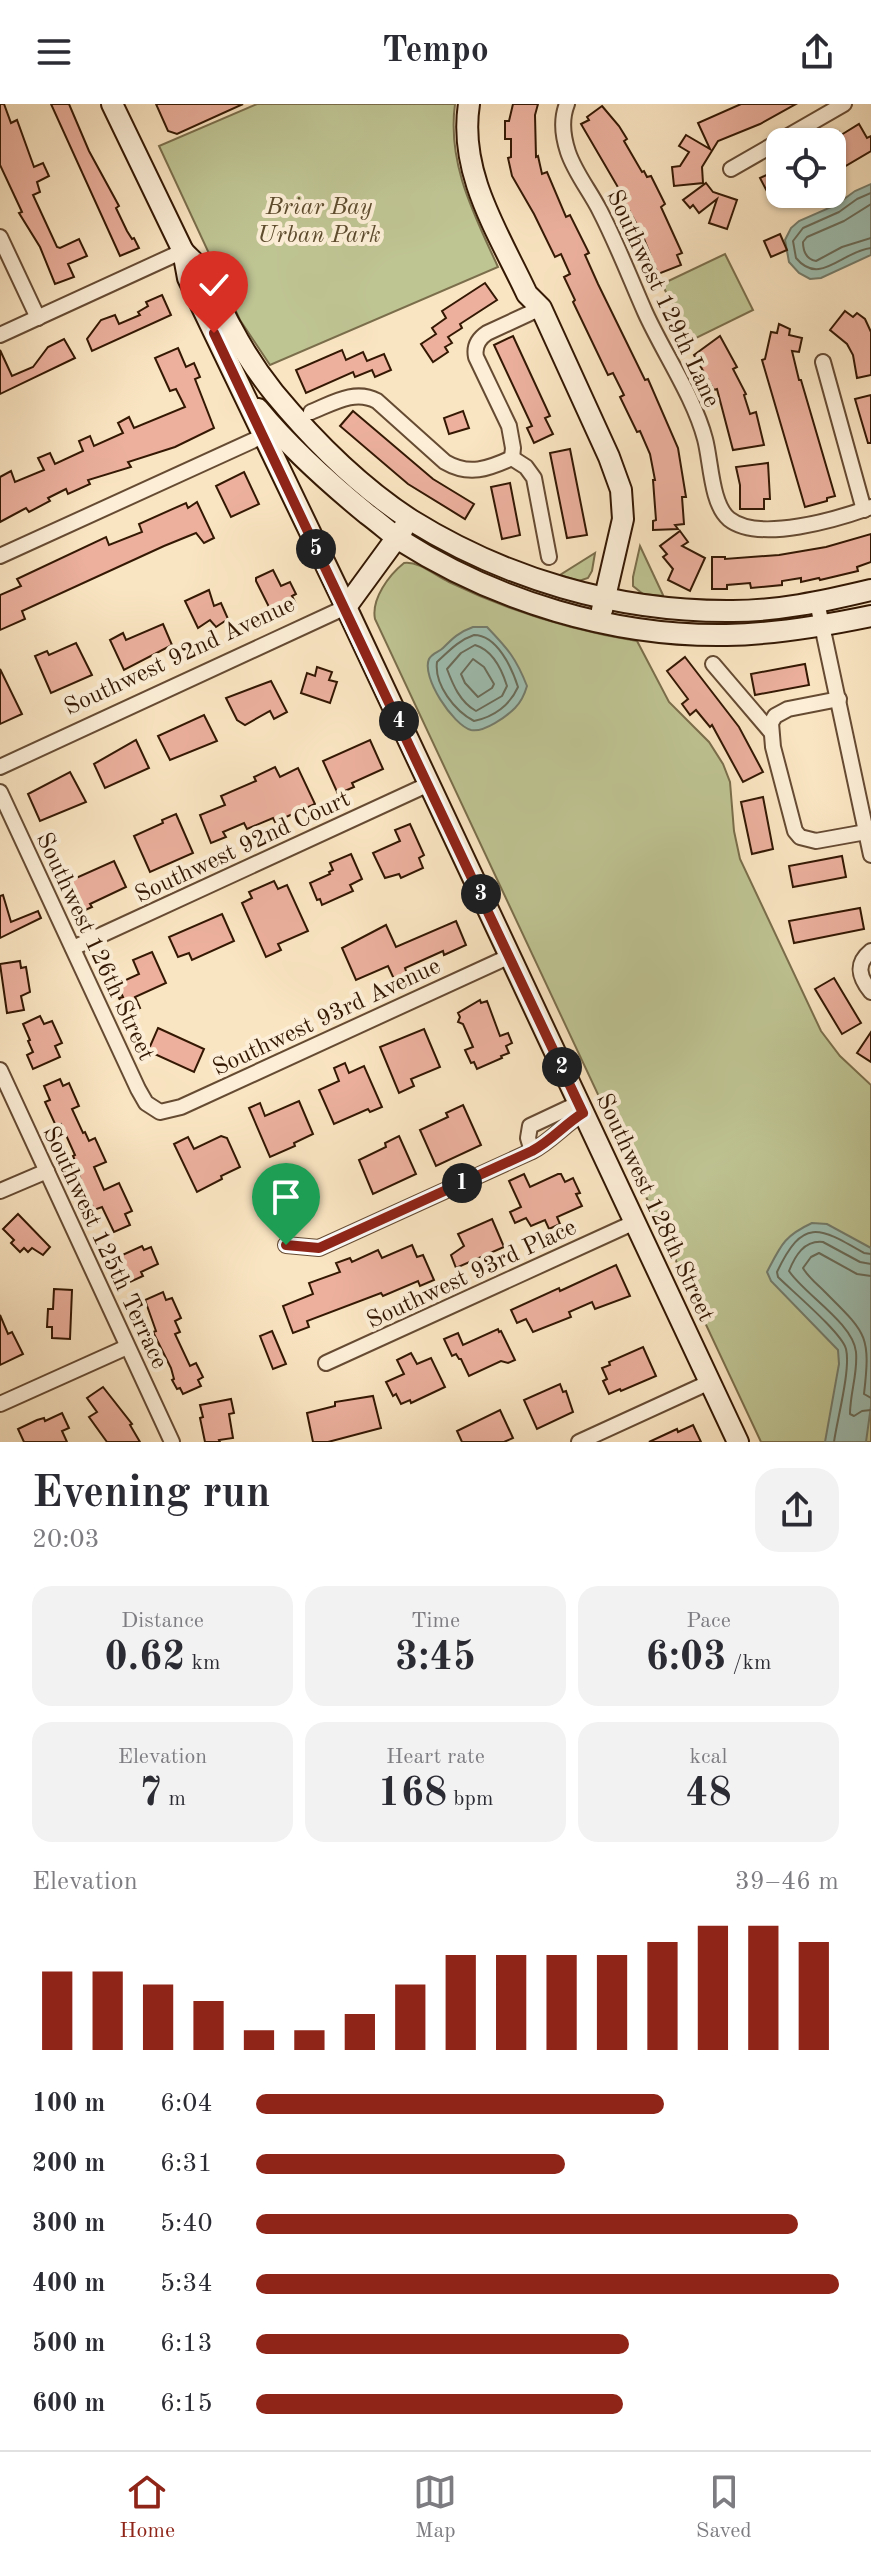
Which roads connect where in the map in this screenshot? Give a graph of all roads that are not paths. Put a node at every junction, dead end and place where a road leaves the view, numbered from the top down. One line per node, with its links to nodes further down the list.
1 (112, 104): 8 (street, Southwest 128th Street)
2 (469, 104): 9 (street)
3 (482, 104): 9 (street)
4 (567, 104): 17 (street, Southwest 129th Lane)
5 (844, 104): 6 (street)
6 (731, 169)
7 (0, 237): 10 (street)
8 (183, 251): 10 (street); 13 (street, Southwest 128th Street); 18 (street, Southwest 128th Street)
9 (541, 308): 16 (street); 23 (street)
10 (38, 318): 11 (street)
11 (0, 335)
12 (823, 362): 17 (street)
13 (241, 387): 15 (street, Southwest 128th Street); 19 (street, Southwest 128th Street)
14 (311, 412): 16 (street)
15 (263, 436): 20 (street); 25 (street, Southwest 128th Street)
16 (512, 458): 21 (street)
17 (868, 508)
18 (411, 519): 19 (street, Southwest 92nd Avenue); 23 (street)
19 (397, 538): 25 (street, Southwest 92nd Avenue); 27 (street)
20 (0, 556)
21 (549, 557)
22 (871, 590): 24 (street)
23 (605, 599): 24 (street); 27 (street)
24 (817, 602): 28 (street)
25 (346, 607): 32 (street, Southwest 92nd Avenue); 33 (street, Southwest 128th Street)
26 (871, 616): 28 (street)
27 (599, 622): 28 (street)
28 (823, 626): 30 (street)
29 (713, 664): 31 (street)
30 (839, 699): 31 (street); 35 (street)
31 (771, 732): 35 (street)
32 (0, 767)
33 (429, 784): 37 (street, Southwest 92nd Court); 39 (street, Southwest 128th Street)
34 (0, 792): 37 (street, Southwest 126th Street)
35 (866, 832): 36 (street)
36 (871, 855)
37 (73, 948): 43 (street, Southwest 126th Street)
38 (871, 951): 40 (street)
39 (510, 956): 42 (street, Southwest 128th Street); 43 (street, Southwest 93rd Avenue)
40 (871, 992)
41 (0, 1070): 45 (street, Southwest 125th Terrace)
42 (581, 1108): 44 (street); 44 (street); 47 (street, Southwest 128th Street)
43 (160, 1112)
44 (532, 1151): 48 (street)
45 (47, 1171): 46 (street); 49 (street, Southwest 125th Terrace)
46 (0, 1191)
47 (635, 1222): 50 (street, Southwest 93rd Place); 51 (street, Southwest 128th Street)
48 (286, 1245)
49 (127, 1347): 52 (street); 53 (street, Southwest 125th Terrace)
50 (326, 1363)
51 (710, 1382): 54 (street); 55 (street, Southwest 128th Street)
52 (0, 1404)
53 (172, 1442)
54 (579, 1442)
55 (738, 1442)

